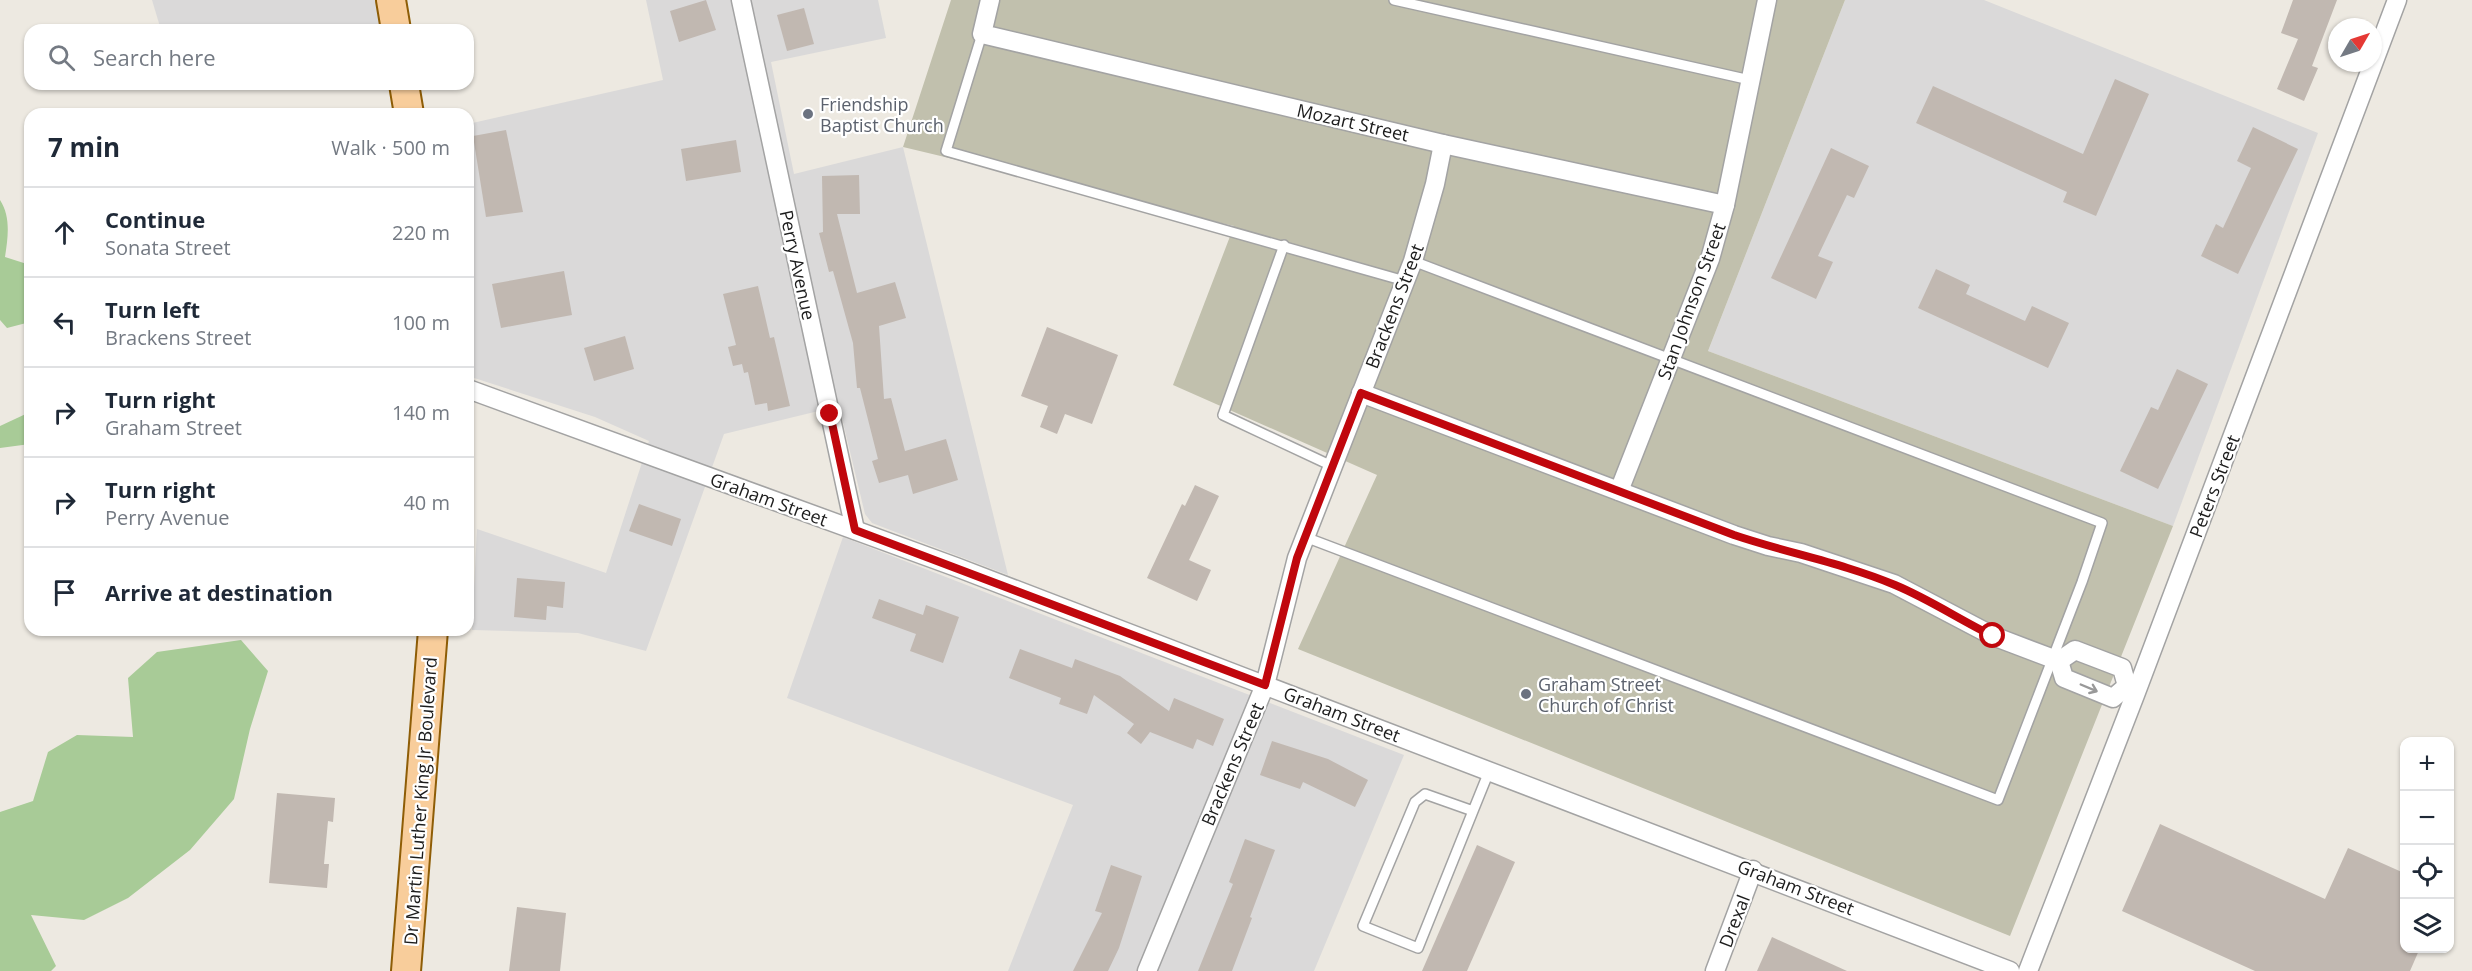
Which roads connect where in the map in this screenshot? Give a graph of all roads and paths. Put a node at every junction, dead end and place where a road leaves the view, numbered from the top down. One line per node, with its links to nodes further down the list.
1 (391, 0): 7 (main road)
2 (741, 0): 22 (street, Perry Avenue)
3 (990, 0): 8 (street)
4 (1394, 0): 9 (lane)
5 (1767, 0): 9 (street, Stan Johnson Street)
6 (2397, 0): 27 (street, Peters Street)
7 (395, 24)
8 (982, 34): 12 (street, Mozart Street); 14 (lane)
9 (1750, 80): 13 (street, Stan Johnson Street)
10 (405, 90): 11 (main road)
11 (408, 108)
12 (1443, 144): 13 (street, Mozart Street); 15 (street, Brackens Street)
13 (1725, 205): 17 (street, Stan Johnson Street)
14 (1284, 245): 16 (lane); 20 (lane)
15 (1413, 261): 16 (street, Brackens Street); 17 (lane)
16 (1405, 281): 19 (street, Brackens Street)
17 (1671, 358): 21 (street, Stan Johnson Street); 25 (lane)
18 (474, 392): 22 (street, Graham Street)
19 (1361, 393): 20 (street, Brackens Street); 21 (street)
20 (1332, 465): 23 (street, Brackens Street)
21 (1619, 491): 25 (street)
22 (855, 530): 26 (street, Graham Street)
23 (1305, 537): 25 (lane); 26 (street, Brackens Street)
24 (433, 636): 31 (main road, Dr Martin Luther King Jr Boulevard)
25 (2055, 660): 27 (street, one-way to 27); 27 (street)
26 (1265, 685): 28 (street, Graham Street); 32 (street, Brackens Street)
27 (2132, 688): 35 (street, Peters Street)
28 (1490, 769): 29 (lane); 30 (street, Graham Street)
29 (1473, 812): 29 (lane)
30 (1754, 870): 33 (street, Drexal); 34 (street, Graham Street)
31 (406, 971)
32 (1147, 971)
33 (1715, 971)
34 (2010, 971)
35 (2028, 971)

